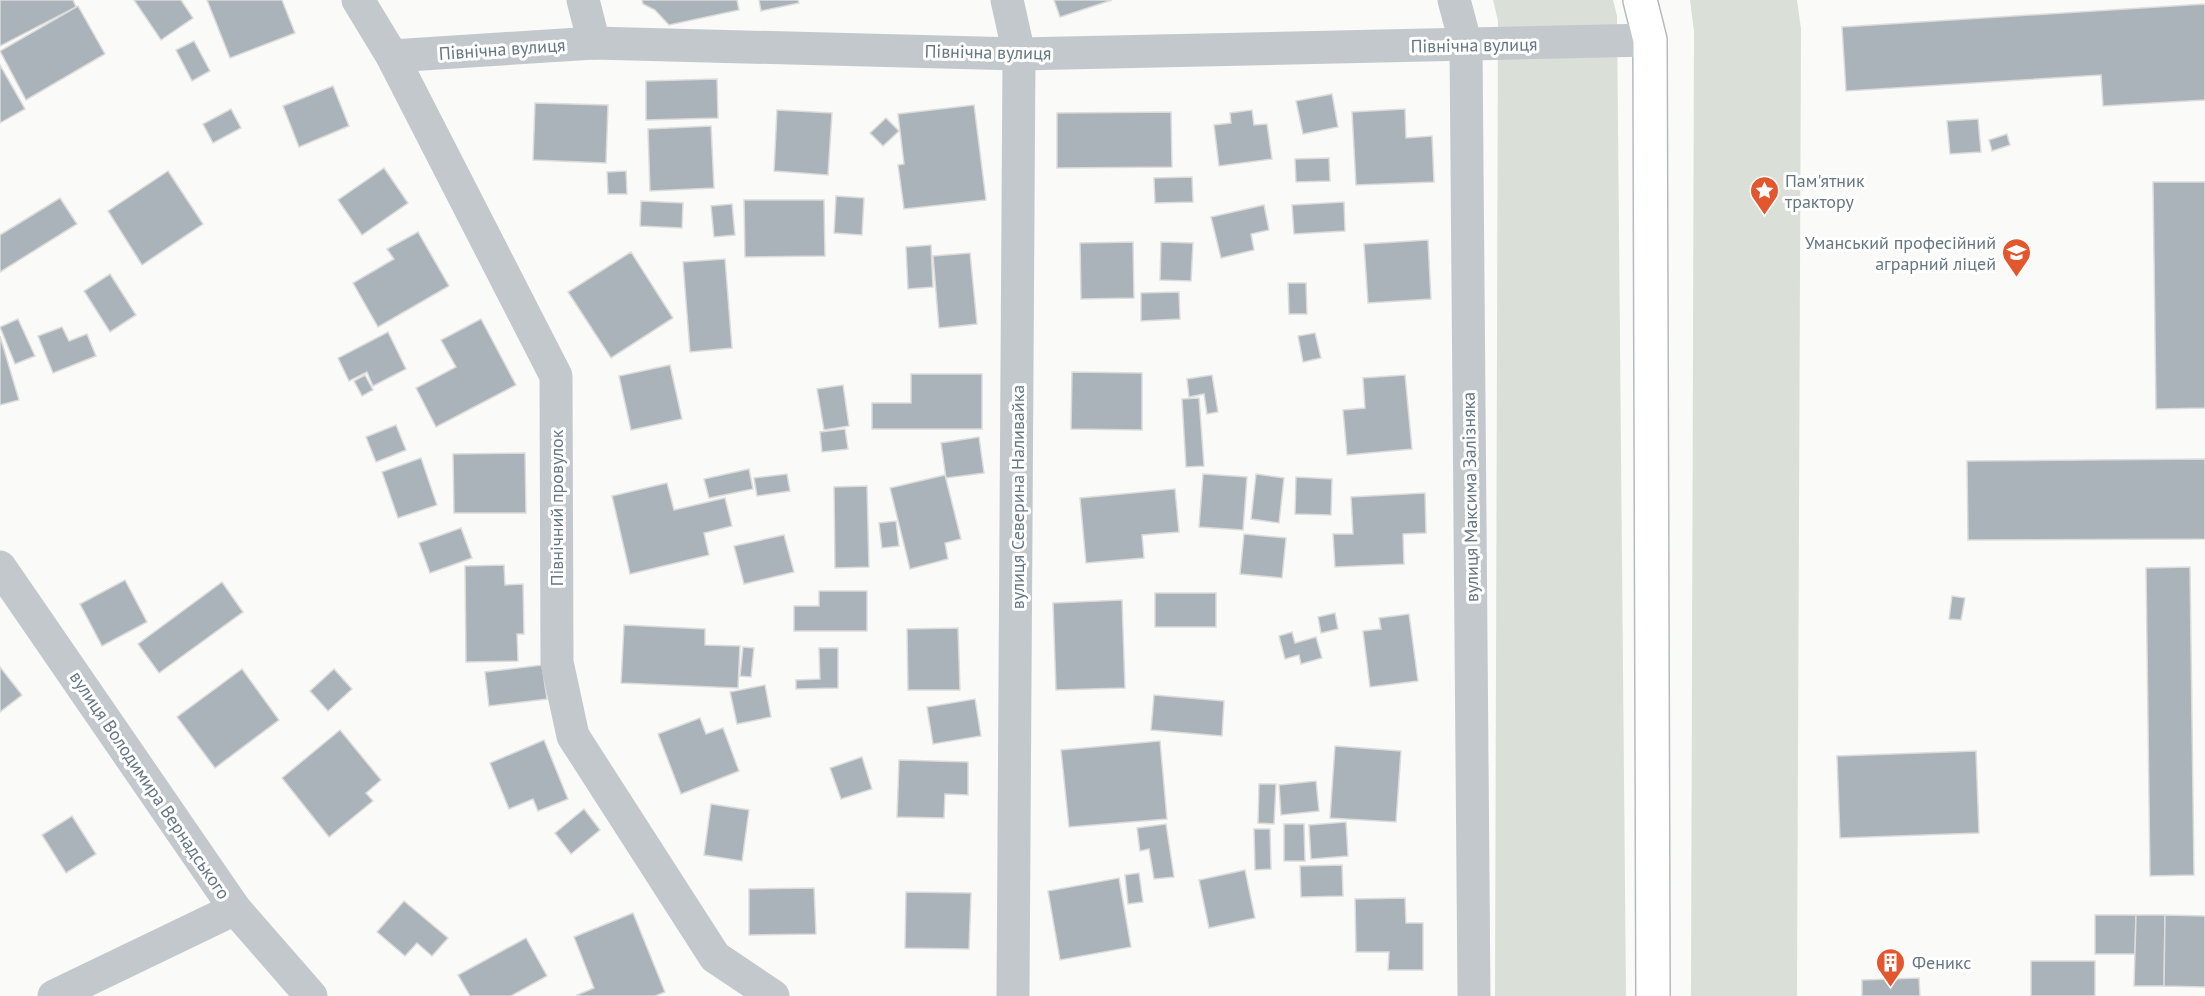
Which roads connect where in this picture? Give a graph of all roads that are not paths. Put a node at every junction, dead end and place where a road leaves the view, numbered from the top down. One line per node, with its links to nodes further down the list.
1 (358, 0): 10 (street)
2 (583, 0): 7 (street)
3 (1006, 0): 9 (street, вулиця Северина Наливайка)
4 (1454, 0): 8 (street, вулиця Максима Залізняка)
5 (1640, 0): 6 (main road)
6 (1650, 40): 8 (street, Північна вулиця); 18 (main road)
7 (594, 43): 9 (street, Північна вулиця); 10 (street, Північна вулиця)
8 (1466, 45): 9 (street, Північна вулиця); 17 (street, вулиця Максима Залізняка)
9 (1019, 54): 16 (street, вулиця Северина Наливайка)
10 (392, 56): 15 (street, Північний провулок)
11 (0, 567): 12 (street, вулиця Володимира Вернадського)
12 (235, 909): 13 (street); 14 (street, вулиця Володимира Вернадського)
13 (54, 996)
14 (311, 996)
15 (773, 996)
16 (1013, 996)
17 (1474, 996)
18 (1653, 996)

